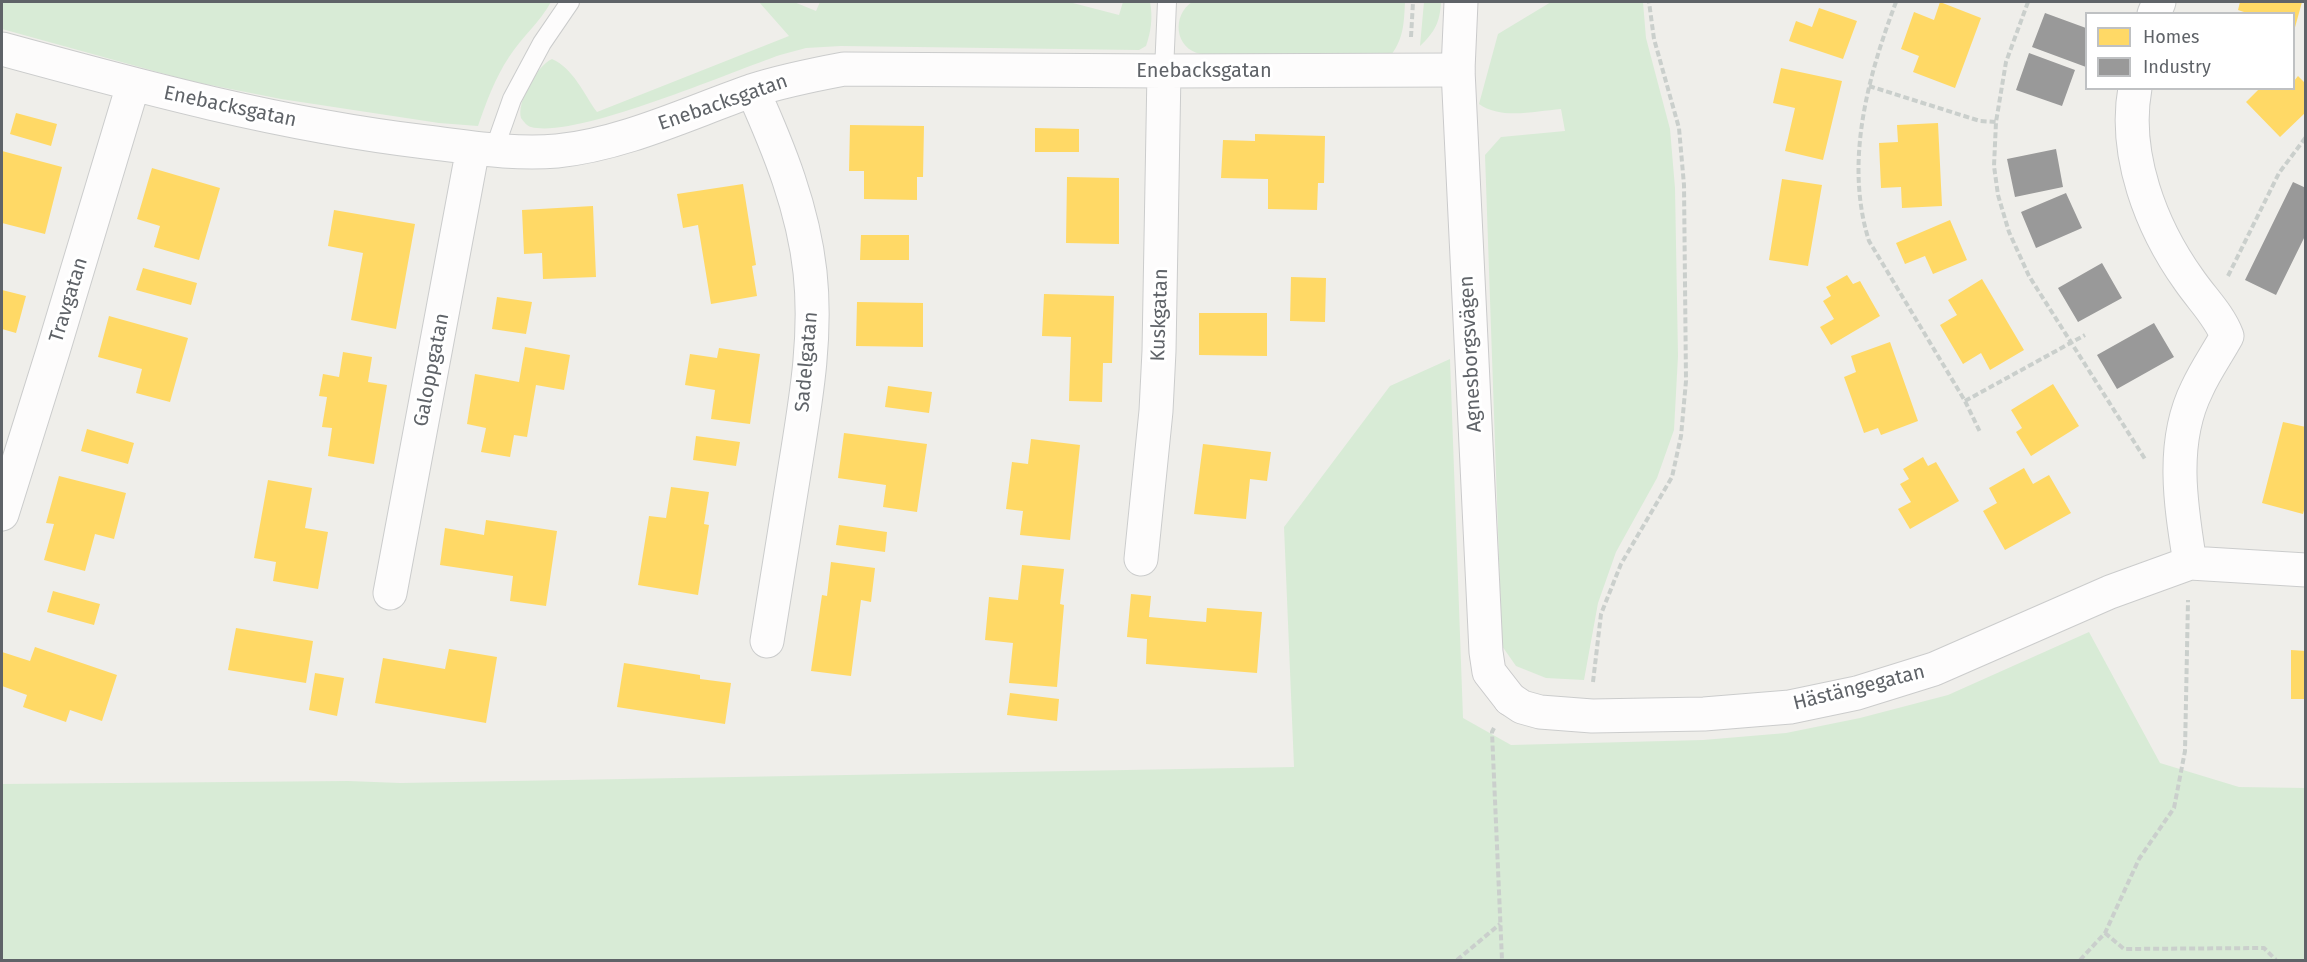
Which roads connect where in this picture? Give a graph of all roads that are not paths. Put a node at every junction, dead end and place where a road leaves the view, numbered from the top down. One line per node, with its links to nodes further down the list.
1 (570, 2): 10 (lane)
2 (1167, 2): 6 (lane)
3 (1461, 2): 5 (street, Agnesborgsvägen)
4 (2, 49): 7 (street, Enebacksgatan)
5 (1458, 70): 6 (street, Enebacksgatan); 17 (street, Agnesborgsvägen)
6 (1164, 71): 9 (street, Enebacksgatan); 12 (street, Kuskgatan)
7 (133, 85): 10 (street, Enebacksgatan); 11 (street, Travgatan)
8 (2135, 90): 13 (street)
9 (753, 91): 10 (street, Enebacksgatan); 16 (street, Sadelgatan)
10 (483, 149): 15 (street, Galoppgatan)
11 (2, 513)
12 (1141, 559)
13 (2190, 563): 14 (street, Hästängegatan); 17 (street, Hästängegatan)
14 (2306, 570)
15 (390, 593)
16 (767, 641)
17 (1510, 699)

